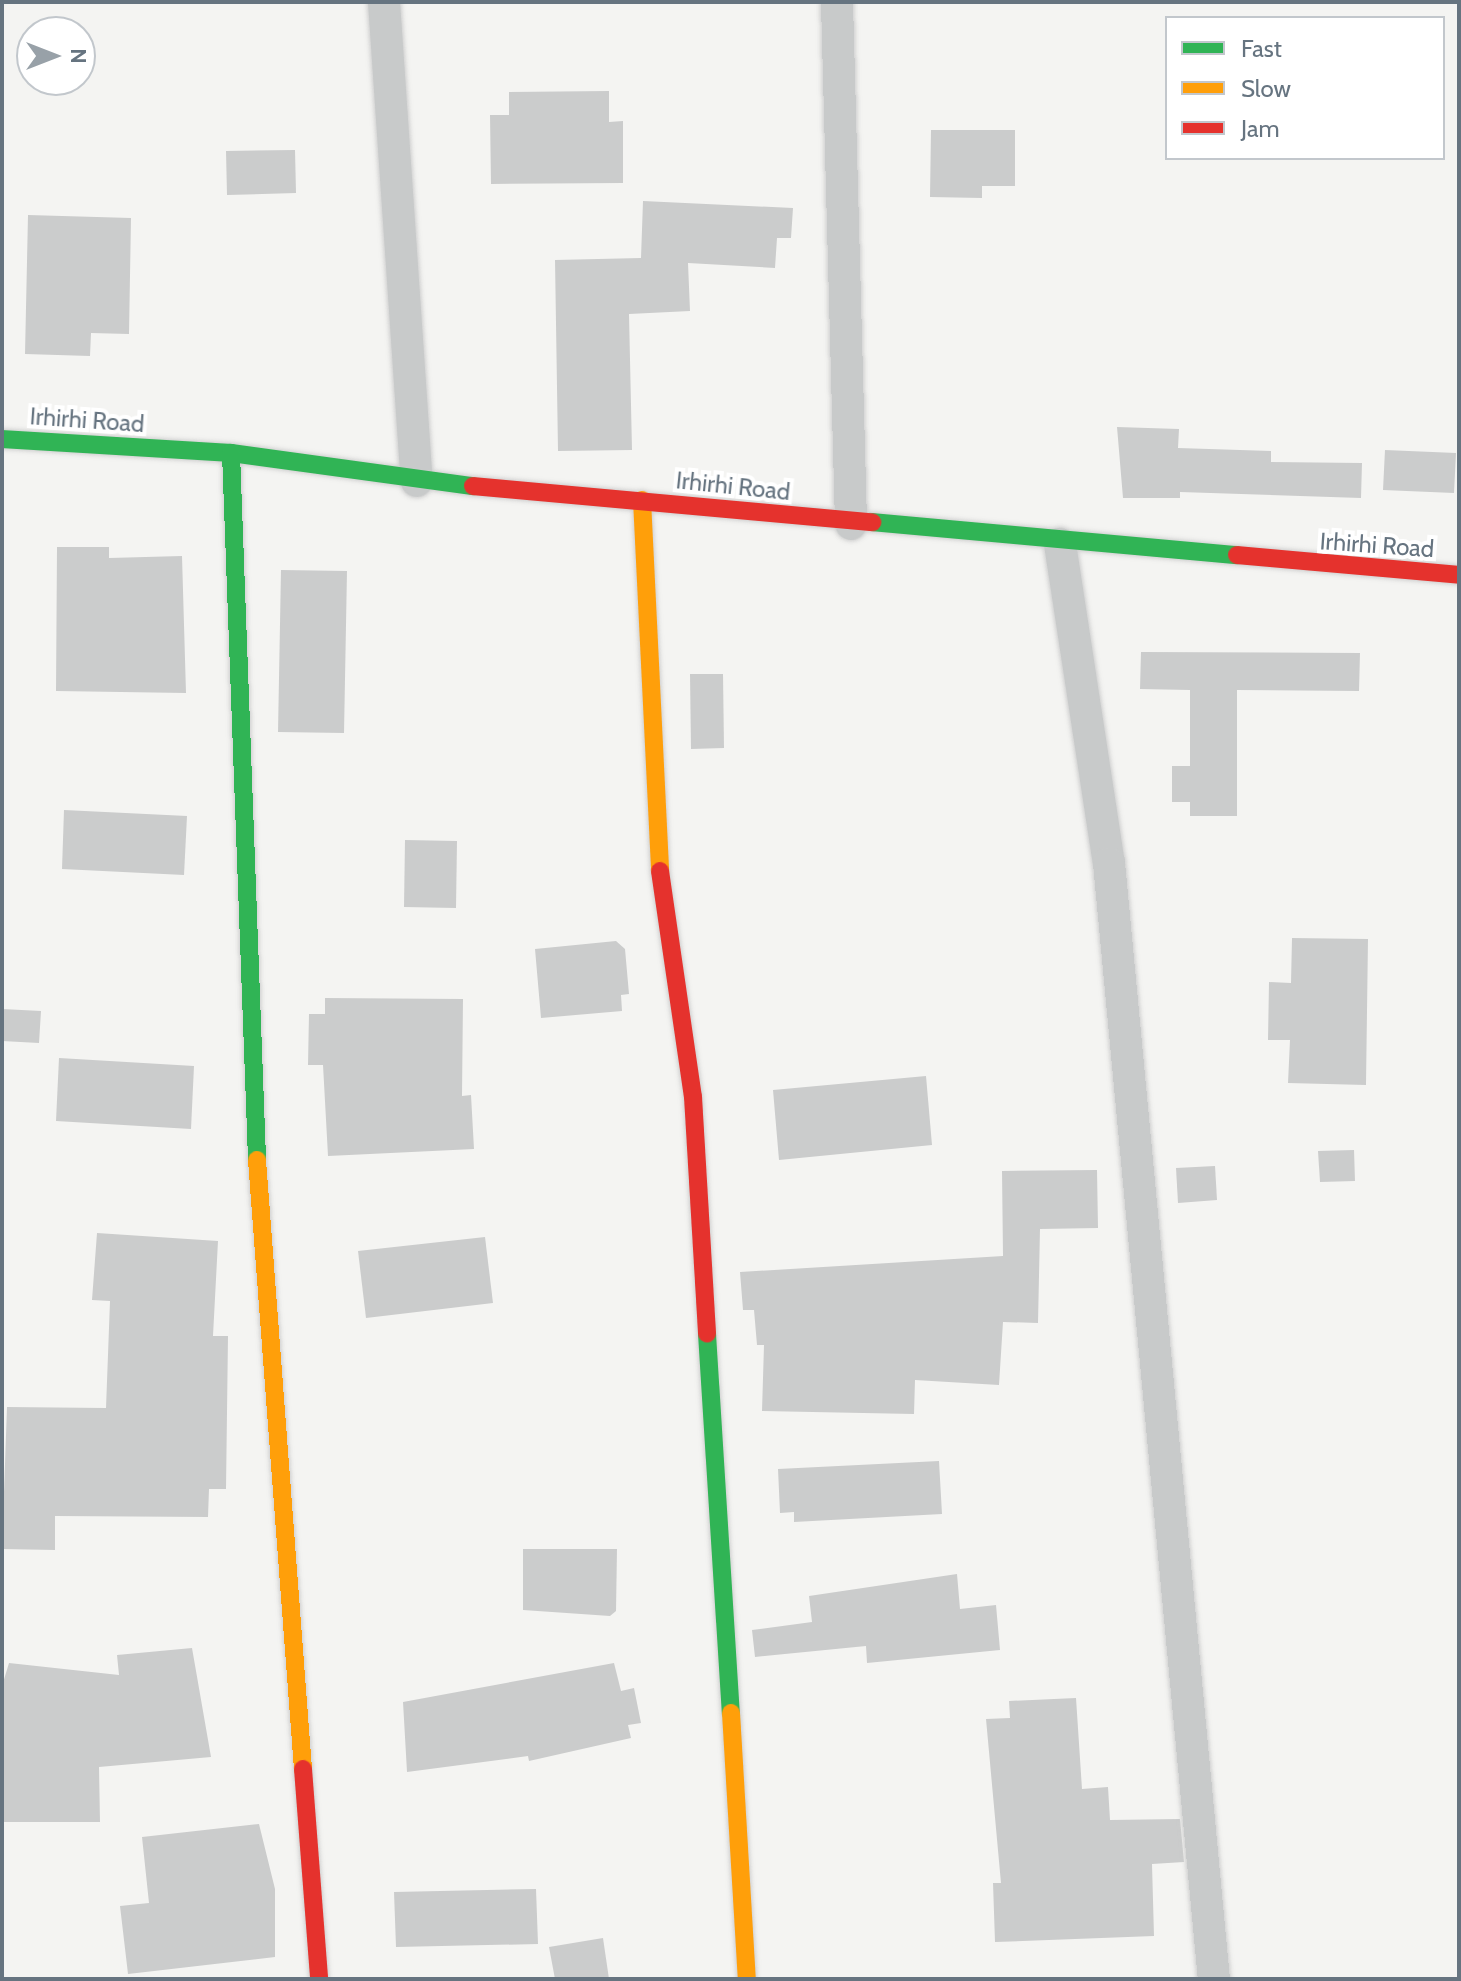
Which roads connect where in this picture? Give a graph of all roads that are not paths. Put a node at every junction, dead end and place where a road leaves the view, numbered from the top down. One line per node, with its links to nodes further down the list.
1 (384, 2): 5 (street)
2 (837, 2): 7 (street)
3 (2, 439): 4 (street, Irhirhi Road)
4 (231, 453): 5 (street, Irhirhi Road); 10 (street)
5 (417, 481): 6 (street, Irhirhi Road)
6 (642, 500): 7 (street, Irhirhi Road); 11 (street)
7 (851, 524): 8 (street, Irhirhi Road)
8 (1060, 544): 9 (street, Irhirhi Road); 12 (street)
9 (1459, 575)
10 (319, 1979)
11 (747, 1979)
12 (1214, 1979)

